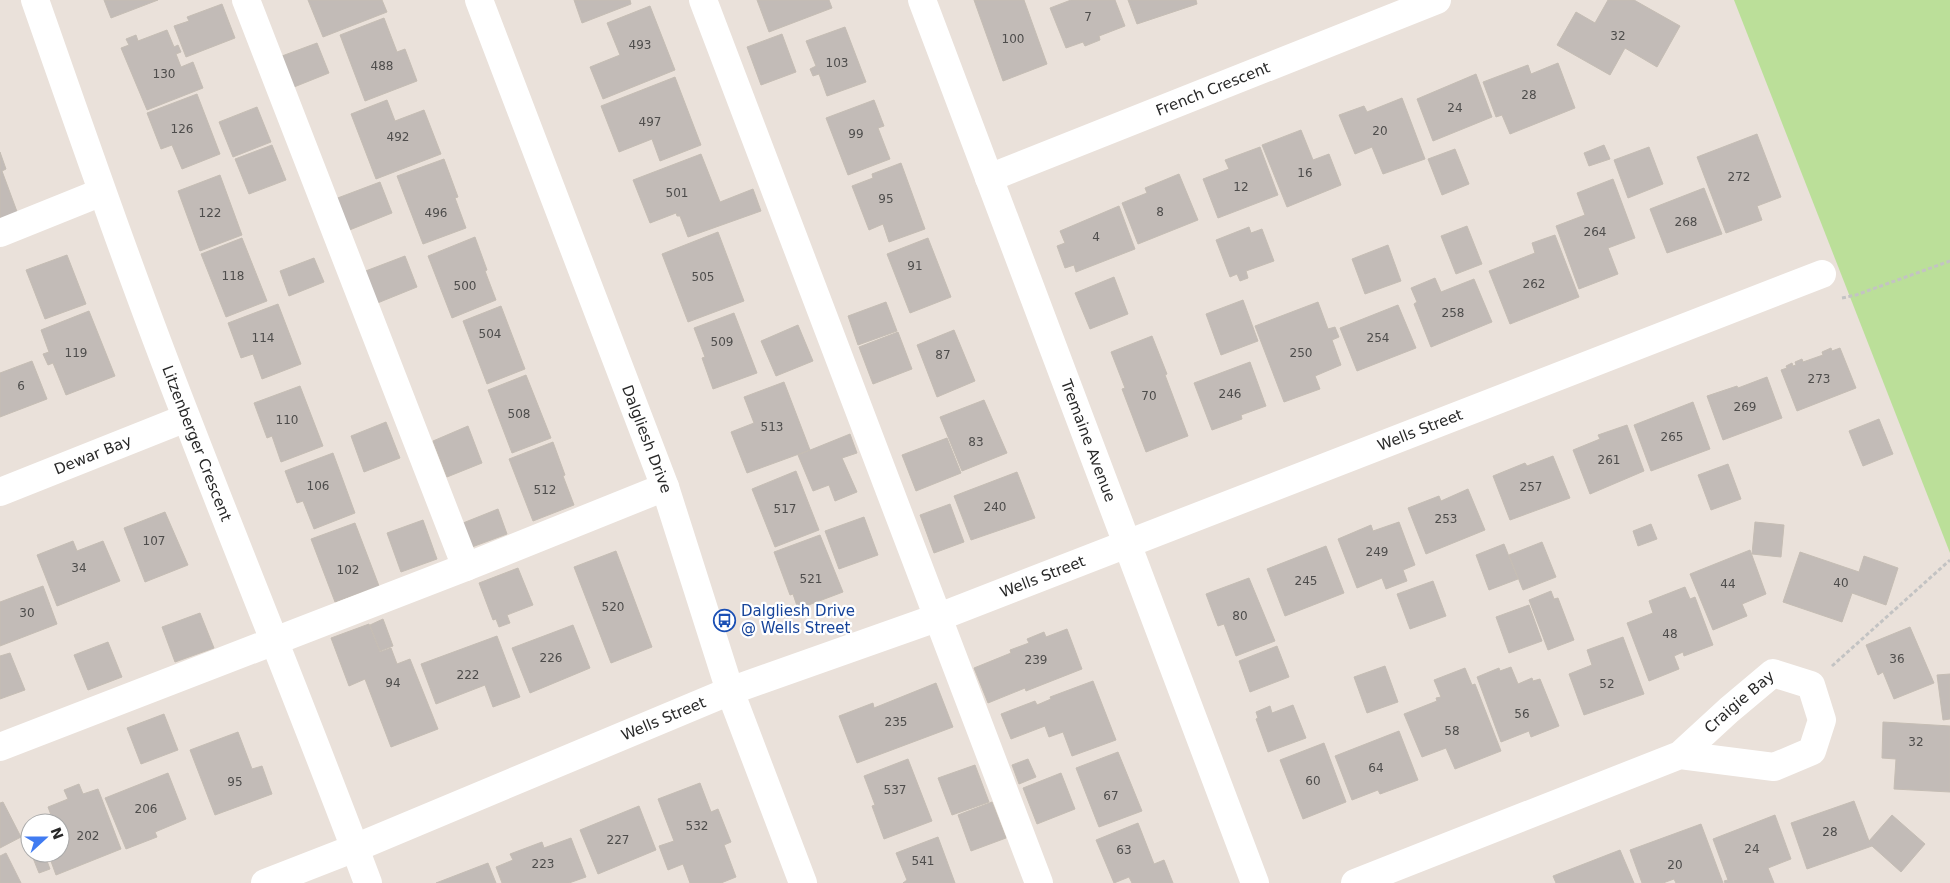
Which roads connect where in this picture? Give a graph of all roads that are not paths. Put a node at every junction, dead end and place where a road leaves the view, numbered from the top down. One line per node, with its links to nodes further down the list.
1 (35, 0): 8 (street, Litzenberger Crescent)
2 (246, 0): 15 (street)
3 (479, 0): 12 (street, Dalgliesh Drive)
4 (703, 0): 16 (street)
5 (922, 0): 7 (street, Tremaine Avenue)
6 (1437, 0): 7 (street, French Crescent)
7 (989, 178): 14 (street, Tremaine Avenue)
8 (102, 192): 9 (street); 11 (street, Litzenberger Crescent)
9 (0, 233)
10 (1822, 274): 14 (street, Wells Street)
11 (186, 418): 13 (street, Dewar Bay); 17 (street, Litzenberger Crescent)
12 (665, 487): 15 (street); 18 (street, Dalgliesh Drive)
13 (0, 492)
14 (1127, 544): 16 (street, Wells Street); 26 (street, Tremaine Avenue)
15 (466, 567): 17 (street)
16 (938, 617): 18 (street, Wells Street); 25 (street)
17 (276, 641): 19 (street); 21 (street, Litzenberger Crescent)
18 (730, 691): 21 (street, Wells Street); 24 (street, Dalgliesh Drive)
19 (0, 747)
20 (1680, 756): 20 (street, Craigie Bay); 27 (street, Craigie Bay)
21 (355, 848): 22 (street, Wells Street); 23 (street, Litzenberger Crescent)
22 (264, 883)
23 (368, 883)
24 (803, 883)
25 (1039, 883)
26 (1255, 883)
27 (1355, 883)

